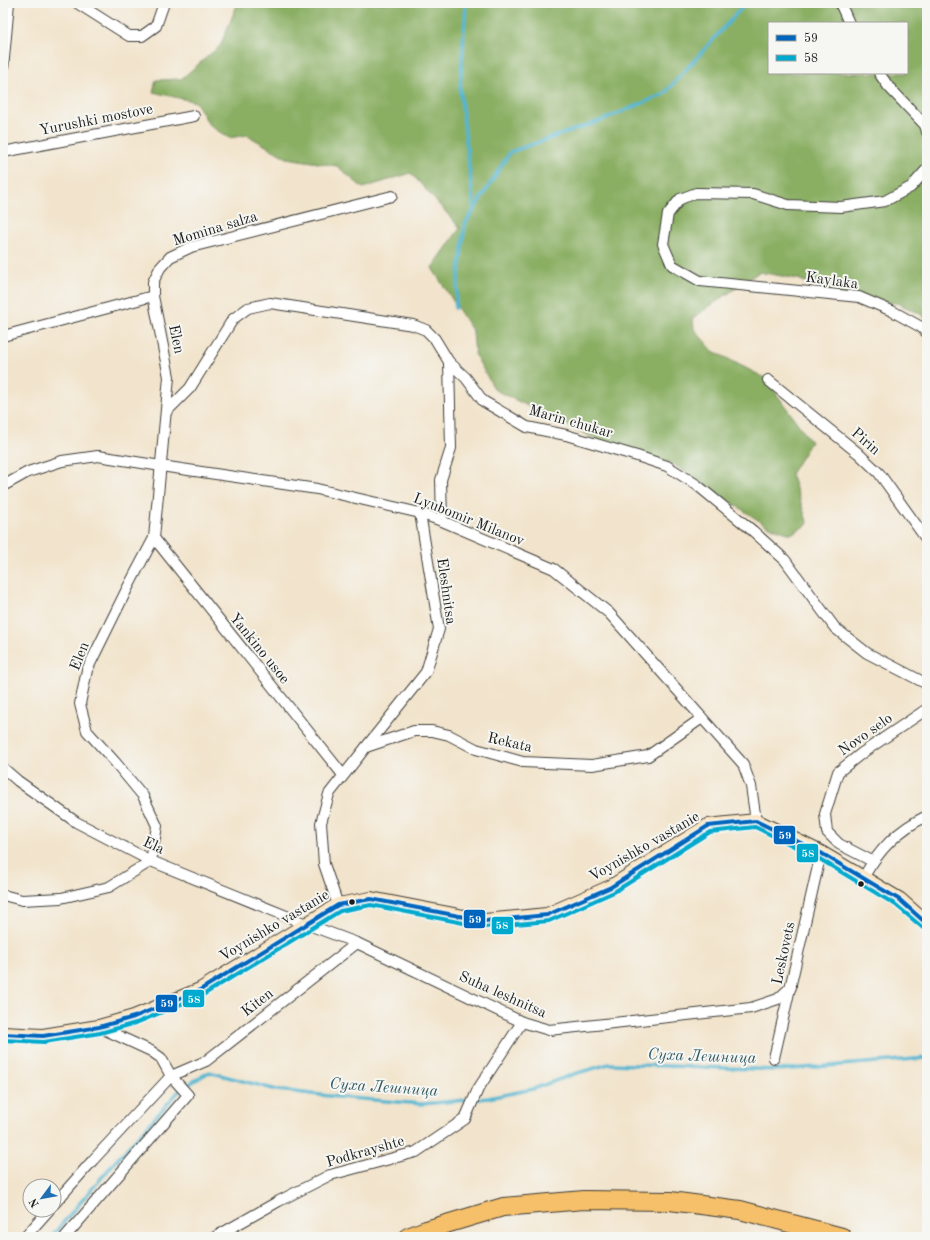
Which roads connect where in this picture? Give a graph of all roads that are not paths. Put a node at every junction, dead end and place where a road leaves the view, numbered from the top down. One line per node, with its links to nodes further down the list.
1 (9, 3): 6 (street)
2 (77, 3): 3 (street)
3 (164, 3)
4 (840, 3): 5 (street)
5 (849, 22)
6 (3, 69)
7 (879, 74): 9 (street)
8 (194, 116): 10 (street, Yurushki mostove)
9 (927, 132)
10 (3, 152)
11 (927, 169): 14 (street, Kaylaka)
12 (392, 196): 13 (street, Momina salza)
13 (153, 296): 15 (street); 18 (street, Elen)
14 (927, 333)
15 (3, 336)
16 (449, 362): 18 (street, Marin chukar); 22 (street); 25 (street, Marin chukar)
17 (768, 380): 24 (street, Pirin)
18 (167, 411): 19 (street, Elen)
19 (161, 466): 20 (street, Lyubomir Milanov); 21 (street, Lyubomir Milanov); 23 (street, Elen)
20 (3, 486)
21 (420, 513): 22 (street, Lyubomir Milanov); 28 (street, Eleshnitsa)
22 (442, 521): 27 (street, Lyubomir Milanov)
23 (154, 538): 30 (street, Yankino usoe); 34 (street, Elen)
24 (927, 540)
25 (927, 684)
26 (927, 709): 35 (street, Novo selo)
27 (702, 718): 28 (street, Rekata); 32 (street, Lyubomir Milanov)
28 (366, 747): 30 (street)
29 (3, 768): 34 (street, Ela)
30 (343, 775): 38 (street)
31 (927, 816): 35 (street)
32 (756, 821): 33 (street); 38 (street, Voynishko vastanie)
33 (821, 853): 36 (street); 42 (street, Leskovets)
34 (151, 861): 37 (street); 39 (street, Ela)
35 (872, 861): 36 (street)
36 (863, 878): 40 (street)
37 (3, 895)
38 (338, 904): 39 (street, Voynishko vastanie)
39 (306, 924): 41 (street, Suha leshnitsa); 44 (street, Voynishko vastanie)
40 (927, 924)
41 (357, 943): 43 (street, Suha leshnitsa); 47 (street, Kiten)
42 (791, 987): 43 (street, Suha leshnitsa); 46 (street, Leskovets)
43 (522, 1022): 52 (street, Podkrayshte)
44 (99, 1027): 45 (street, Voynishko vastanie); 47 (street)
45 (3, 1034)
46 (774, 1058)
47 (171, 1076): 48 (street, Kiten); 51 (street)
48 (62, 1195)
49 (42, 1218): 50 (street)
50 (25, 1237)
51 (65, 1237)
52 (215, 1237)
53 (408, 1237): 54 (highway)
54 (842, 1237)

